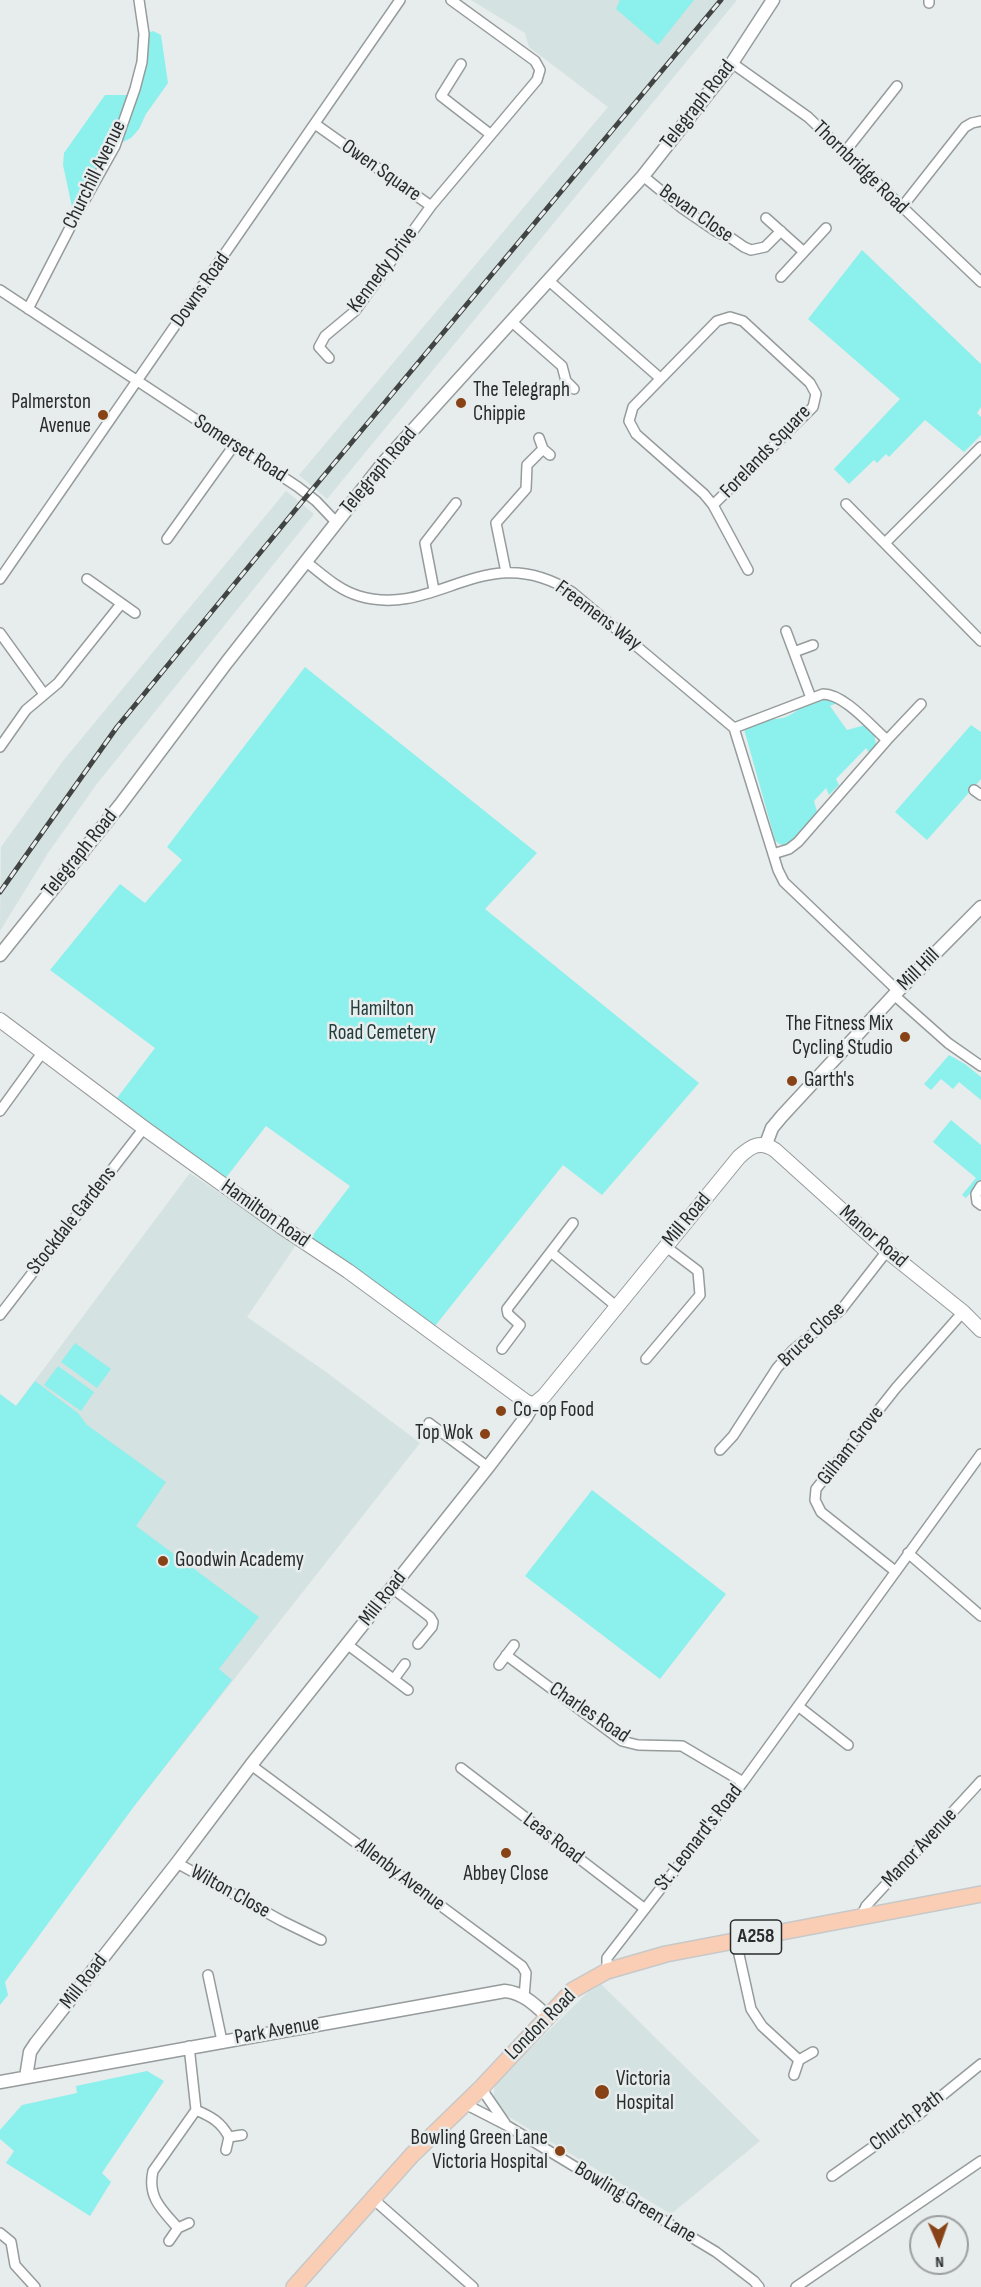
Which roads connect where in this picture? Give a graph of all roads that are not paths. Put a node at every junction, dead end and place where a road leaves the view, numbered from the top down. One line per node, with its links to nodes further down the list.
1 (139, 0): 23 (street, Churchill Avenue)
2 (400, 0): 9 (street, Downs Road)
3 (451, 0): 10 (street, Owen Square)
4 (773, 0): 5 (street, Telegraph Road)
5 (732, 63): 11 (street, Thornbridge Road); 12 (street, Telegraph Road)
6 (462, 64): 10 (street)
7 (897, 86): 11 (street)
8 (981, 121): 14 (street)
9 (315, 124): 13 (street, Owen Square); 27 (street, Downs Road)
10 (490, 134): 13 (street, Owen Square)
11 (844, 153): 14 (street, Thornbridge Road)
12 (643, 176): 17 (street, Bevan Close); 20 (street, Telegraph Road)
13 (431, 206): 25 (street, Kennedy Drive)
14 (902, 207): 21 (street, Thornbridge Road)
15 (766, 218): 17 (street, Bevan Close)
16 (826, 228): 18 (street)
17 (781, 231): 18 (street, Bevan Close)
18 (804, 252): 19 (street)
19 (781, 277)
20 (548, 280): 24 (street, Telegraph Road); 26 (street)
21 (981, 282)
22 (0, 290): 23 (street)
23 (28, 309): 27 (street)
24 (512, 322): 28 (street); 35 (street, Telegraph Road)
25 (329, 358)
26 (660, 378): 34 (street, Forelands Square); 34 (street, Forelands Square)
27 (138, 382): 30 (street, Somerset Road); 41 (street, Downs Road)
28 (574, 389)
29 (539, 438): 40 (street)
30 (235, 444): 35 (street, Somerset Road); 36 (street)
31 (981, 447): 37 (street)
32 (456, 503): 43 (street)
33 (846, 504): 37 (street)
34 (713, 505): 39 (street, Forelands Square)
35 (336, 522): 38 (street, Telegraph Road)
36 (167, 538)
37 (885, 543): 48 (street)
38 (305, 561): 43 (street, Freemens Way); 59 (street, Telegraph Road)
39 (748, 570)
40 (506, 572): 43 (street, Freemens Way); 54 (street, Freemens Way)
41 (0, 579)
42 (87, 579): 44 (street)
43 (434, 590)
44 (122, 604): 45 (street); 51 (street)
45 (135, 614)
46 (786, 631): 50 (street)
47 (0, 633): 51 (street)
48 (981, 641)
49 (813, 645): 50 (street)
50 (794, 652): 52 (street)
51 (44, 693): 56 (street)
52 (811, 698): 54 (street); 55 (street)
53 (921, 704): 55 (street)
54 (734, 728): 57 (street)
55 (887, 740): 57 (street)
56 (0, 747)
57 (773, 854): 60 (street)
58 (981, 907): 60 (street, Mill Hill)
59 (0, 955)
60 (896, 993): 63 (street); 66 (street, Mill Hill)
61 (0, 1020): 62 (main road, Hamilton Road)
62 (42, 1053): 64 (street); 65 (main road, Hamilton Road)
63 (981, 1066)
64 (0, 1111)
65 (144, 1128): 75 (street, Stockdale Gardens); 79 (main road, Hamilton Road)
66 (766, 1144): 70 (main road, Mill Road); 71 (main road, Manor Road)
67 (981, 1186): 68 (street)
68 (981, 1205)
69 (573, 1223): 72 (street)
70 (665, 1246): 73 (main road, Mill Road); 78 (street)
71 (887, 1251): 74 (main road, Manor Road); 81 (street, Bruce Close)
72 (552, 1253): 73 (street); 77 (street)
73 (616, 1306): 79 (main road, Mill Road)
74 (963, 1312): 76 (main road, Manor Road); 85 (street, Gilham Grove)
75 (0, 1314)
76 (981, 1330)
77 (502, 1349)
78 (646, 1359)
79 (533, 1405): 83 (street, Mill Road)
80 (429, 1423): 83 (street)
81 (720, 1450)
82 (981, 1454): 84 (street, St. Leonard's Road)
83 (488, 1467): 86 (street, Mill Road)
84 (908, 1553): 85 (street, St. Leonard's Road); 87 (street)
85 (895, 1571): 96 (street, St. Leonard's Road)
86 (392, 1588): 88 (street); 89 (street, Mill Road)
87 (981, 1616)
88 (418, 1644)
89 (348, 1645): 94 (street); 98 (street, Mill Road)
90 (514, 1645): 91 (street)
91 (506, 1655): 93 (street); 101 (street, Charles Road)
92 (405, 1664): 94 (street)
93 (498, 1665)
94 (394, 1679): 95 (street)
95 (408, 1690)
96 (798, 1706): 97 (street); 101 (street, St. Leonard's Road)
97 (848, 1746)
98 (251, 1765): 102 (street, Mill Road); 112 (street, Allenby Avenue)
99 (460, 1768): 104 (street, Leas Road)
100 (981, 1781): 105 (street, Manor Avenue)
101 (743, 1782): 104 (street, St. Leonard's Road)
102 (177, 1863): 106 (street, Wilton Close); 120 (street, Mill Road)
103 (978, 1899): 105 (main road, London Road / A258)
104 (645, 1909): 110 (street, St. Leonard's Road)
105 (861, 1917): 109 (main road, London Road / A258)
106 (282, 1922): 107 (street, Wilton Close); 108 (street, Wilton Close)
107 (277, 1931)
108 (321, 1940)
109 (736, 1941): 110 (main road, London Road / A258); 117 (street)
110 (607, 1971): 113 (main road, London Road / A258)
111 (208, 1975): 114 (street)
112 (524, 1997): 113 (street); 114 (street, Park Avenue)
113 (547, 2016): 122 (main road, London Road / A258)
114 (222, 2041): 115 (street, Park Avenue)
115 (189, 2046): 120 (street, Park Avenue); 124 (street)
116 (813, 2052): 117 (street)
117 (799, 2060): 119 (street)
118 (981, 2064): 130 (street, Church Path)
119 (794, 2076)
120 (26, 2077): 121 (street, Park Avenue)
121 (0, 2082)
122 (481, 2088): 123 (main road, London Road / A258); 125 (street, Bowling Green Lane)
123 (465, 2104): 125 (street, Bowling Green Lane); 131 (main road, London Road / A258)
124 (196, 2110): 127 (street); 133 (street)
125 (506, 2125): 139 (street, Bowling Green Lane)
126 (242, 2135): 127 (street)
127 (229, 2137): 128 (street)
128 (226, 2150)
129 (981, 2161): 140 (street)
130 (832, 2176)
131 (372, 2198): 137 (main road, London Road / A258); 138 (street)
132 (189, 2223): 133 (street)
133 (177, 2228): 135 (street)
134 (0, 2233): 136 (street)
135 (169, 2241)
136 (35, 2287)
137 (294, 2287)
138 (473, 2287)
139 (759, 2287)
140 (796, 2287)

